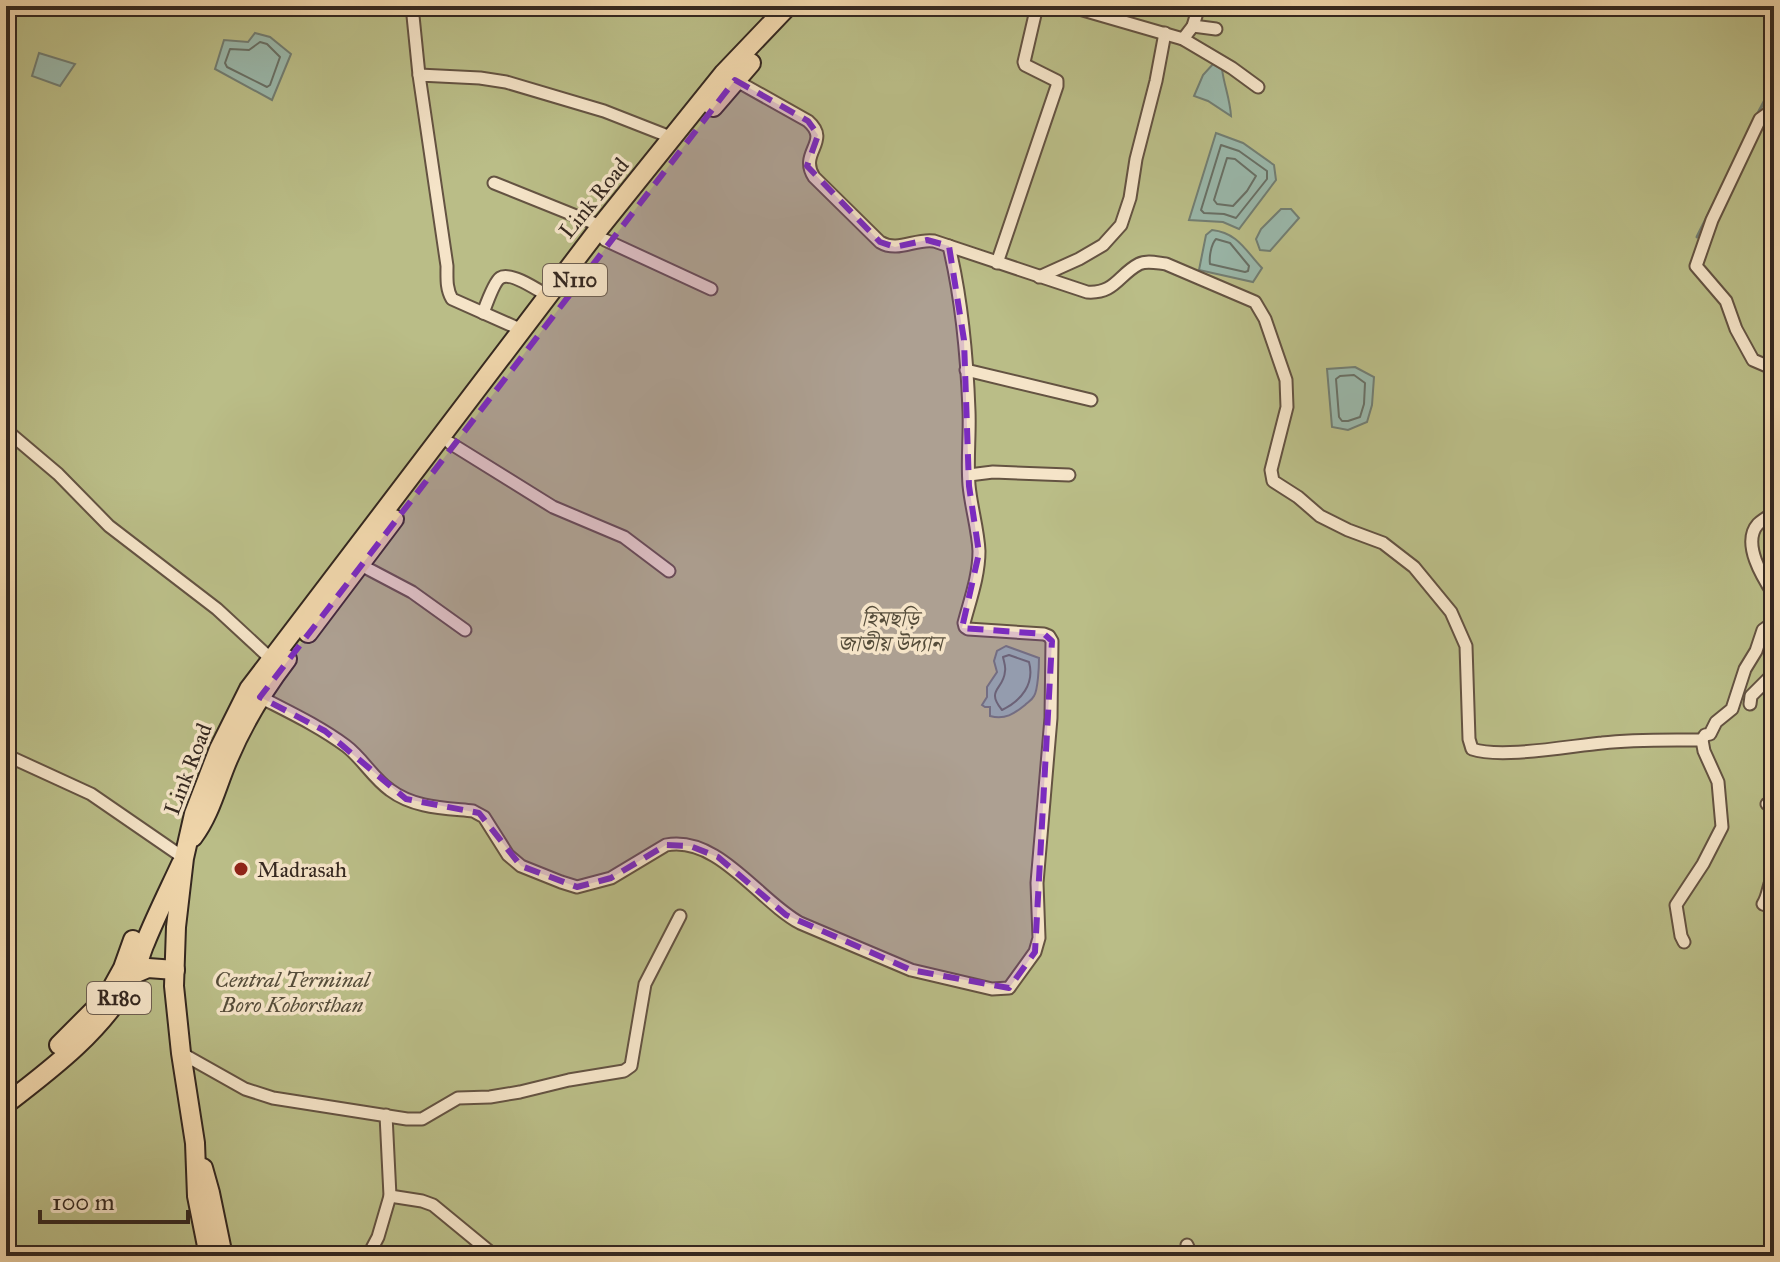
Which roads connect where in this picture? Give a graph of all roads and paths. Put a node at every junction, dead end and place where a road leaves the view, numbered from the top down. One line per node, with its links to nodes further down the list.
1 (412, 6): 11 (street)
2 (788, 6): 15 (main road, Link Road / N110)
3 (805, 6): 12 (main road, Link Road / N110)
4 (1037, 6): 19 (street)
5 (1069, 6): 9 (street)
6 (1199, 6): 7 (street)
7 (1193, 26): 8 (street); 10 (street)
8 (1216, 29)
9 (1165, 33): 10 (street); 20 (street)
10 (1183, 39): 13 (street)
11 (419, 75): 15 (street); 23 (street)
12 (735, 80): 17 (main road, Link Road / N110); 18 (street)
13 (1258, 87)
14 (1774, 109): 25 (street)
15 (673, 138): 17 (main road, Link Road / N110)
16 (494, 183): 17 (street)
17 (603, 233): 21 (street); 22 (main road, Link Road / N110); 29 (main road, Link Road / N110)
18 (949, 246): 19 (street); 26 (street)
19 (997, 263): 20 (street)
20 (1039, 277): 42 (street)
21 (711, 289)
22 (548, 296): 23 (street); 24 (main road, Link Road / N110)
23 (483, 313): 24 (street)
24 (522, 330): 33 (main road, Link Road / N110)
25 (1774, 369)
26 (966, 370): 27 (street); 30 (street)
27 (1091, 400)
28 (6, 430): 38 (street)
29 (450, 443): 33 (main road, Link Road / N110); 34 (street)
30 (969, 475): 31 (street); 40 (street)
31 (1069, 475)
32 (1774, 513): 35 (street)
33 (354, 562): 37 (street); 38 (main road, Link Road / N110); 40 (main road, Link Road / N110)
34 (669, 571)
35 (1774, 595)
36 (1774, 622): 42 (street)
37 (465, 630)
38 (271, 659): 44 (main road, Link Road / N110)
39 (1774, 673): 41 (street)
40 (260, 697): 44 (main road, Link Road / N110)
41 (1750, 704)
42 (1702, 740): 48 (street)
43 (6, 755): 44 (street)
44 (186, 850): 49 (main road, N110); 50 (main road, R180); 52 (main road, R180)
45 (1774, 874): 46 (street)
46 (1774, 908)
47 (680, 916): 54 (street)
48 (1684, 942)
49 (175, 970): 50 (main road, R180); 51 (main road, N110)
50 (134, 974): 53 (main road, R180)
51 (181, 1053): 54 (street); 55 (main road, N110)
52 (6, 1089)
53 (6, 1104)
54 (386, 1115): 56 (street)
55 (195, 1143): 57 (main road, N110); 58 (main road, N110)
56 (390, 1196): 59 (street); 60 (street)
57 (209, 1256)
58 (223, 1256)
59 (368, 1256)
60 (495, 1256)

